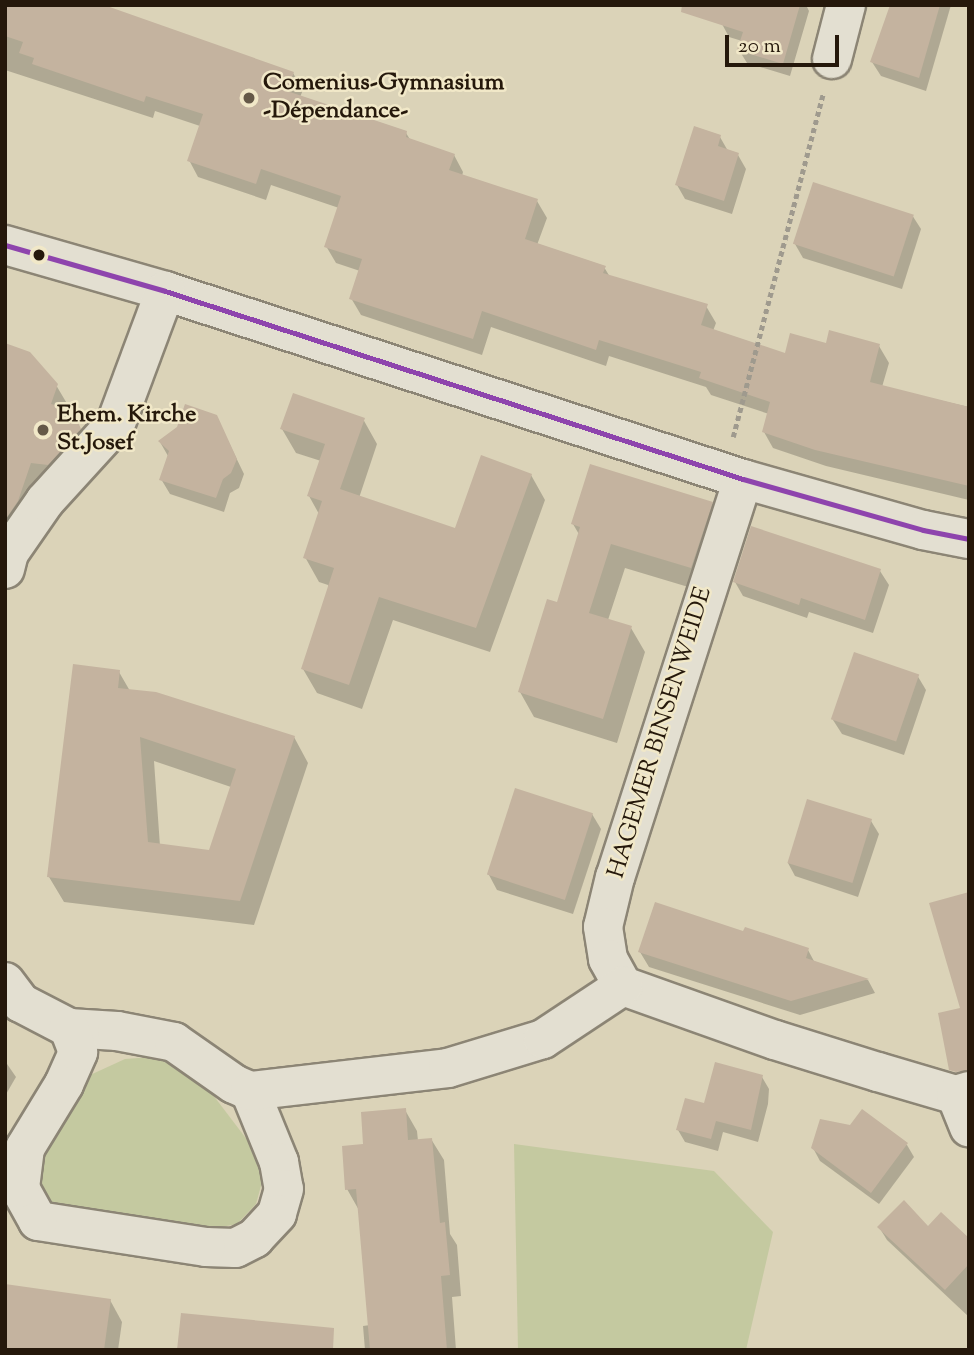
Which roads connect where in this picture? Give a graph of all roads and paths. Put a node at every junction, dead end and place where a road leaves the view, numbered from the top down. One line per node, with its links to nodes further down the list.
1 (846, 5): 2 (street)
2 (832, 59): 5 (path)
3 (5, 246): 4 (street)
4 (165, 291): 5 (street); 7 (street)
5 (734, 475): 6 (street); 9 (street, HAGEMER BINSENWEIDE)
6 (969, 539)
7 (5, 569)
8 (5, 982): 10 (street)
9 (623, 986): 11 (street); 12 (street)
10 (69, 1028): 11 (street); 11 (street)
11 (250, 1091)
12 (965, 1104)

